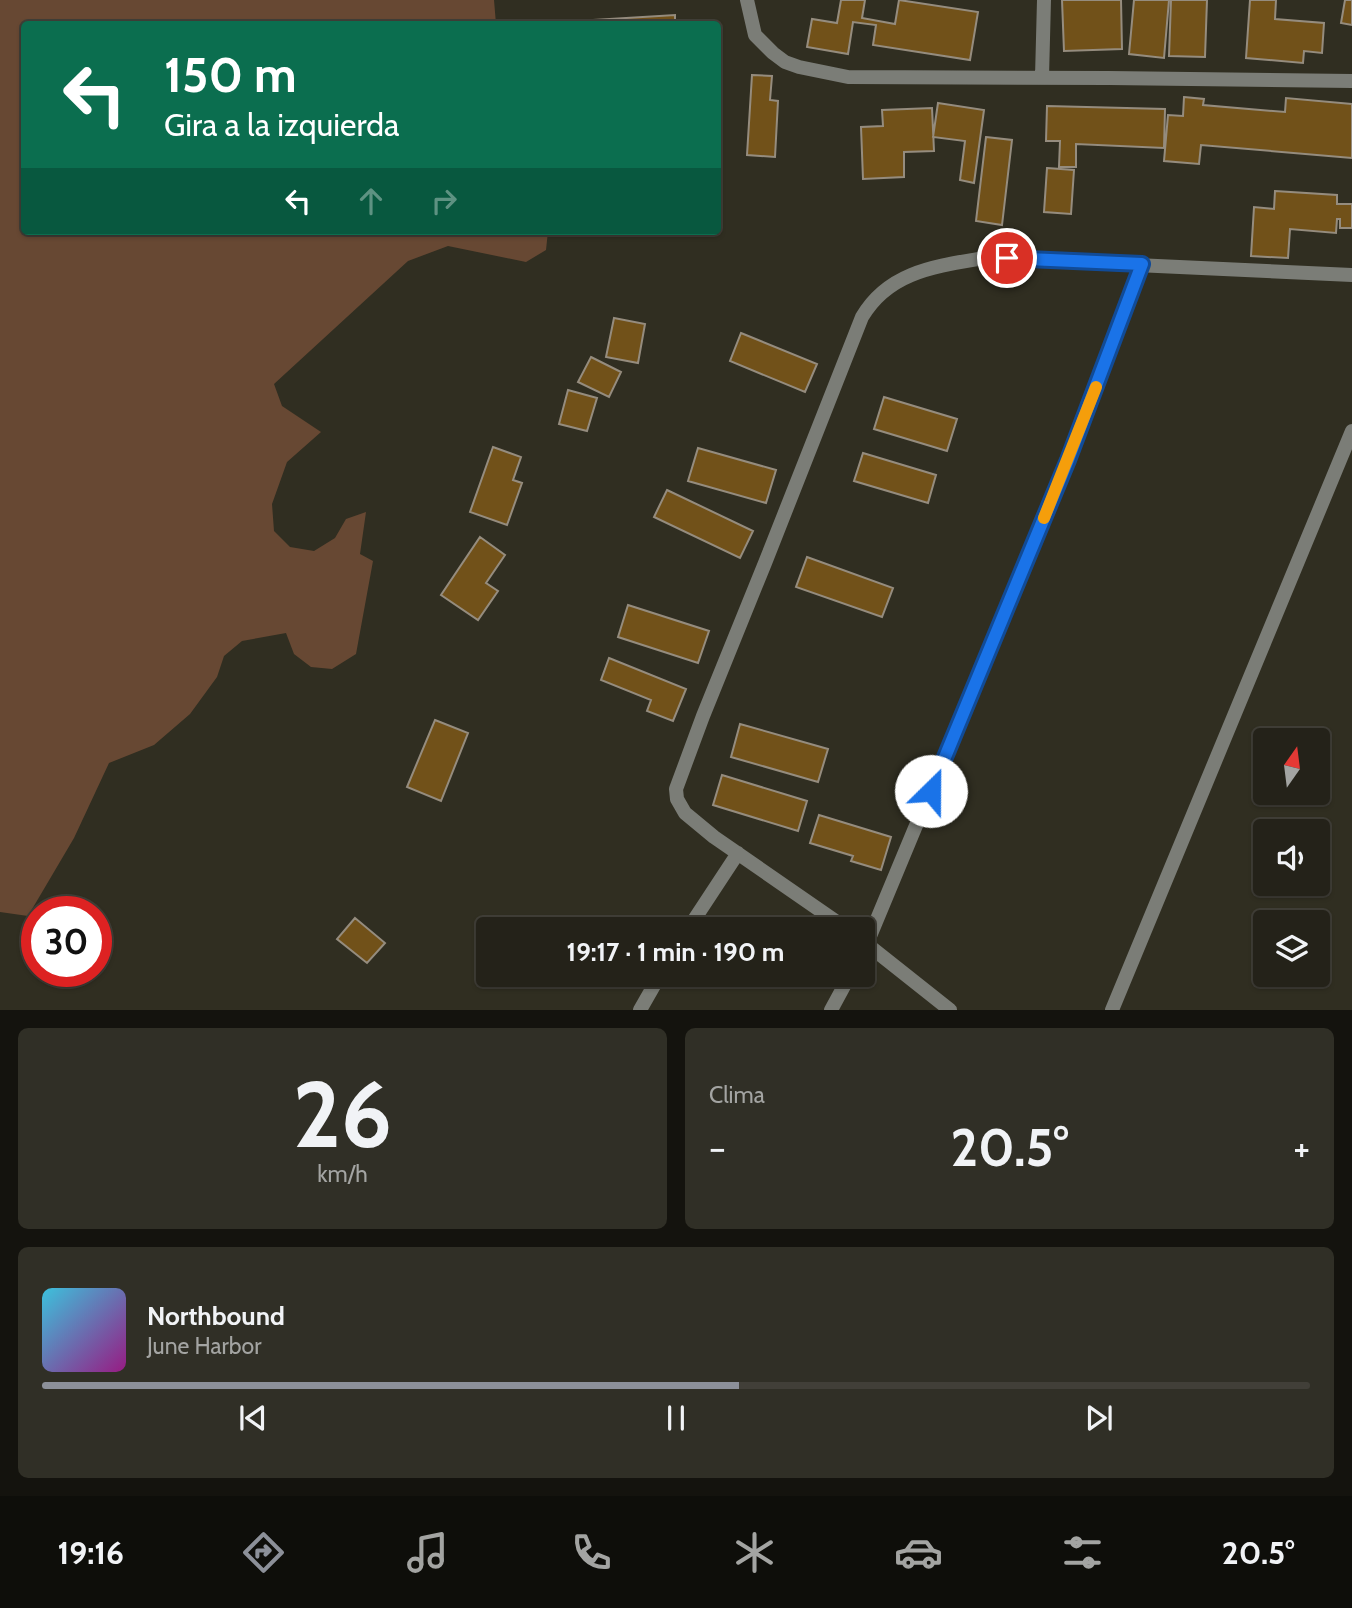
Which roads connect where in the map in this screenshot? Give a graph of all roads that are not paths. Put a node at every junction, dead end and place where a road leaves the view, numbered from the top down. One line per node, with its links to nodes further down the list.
1 (747, 0): 3 (street)
2 (1044, 0): 3 (street)
3 (1042, 78): 4 (street)
4 (1352, 81)
5 (1142, 264): 6 (street); 8 (street); 11 (street)
6 (1352, 275)
7 (1352, 431): 18 (street)
8 (738, 853): 9 (street); 10 (street)
9 (696, 917)
10 (830, 917)
11 (875, 920)
12 (875, 954): 17 (street)
13 (653, 987): 15 (street)
14 (843, 987): 16 (street)
15 (640, 1010)
16 (831, 1010)
17 (950, 1010)
18 (1112, 1010)

